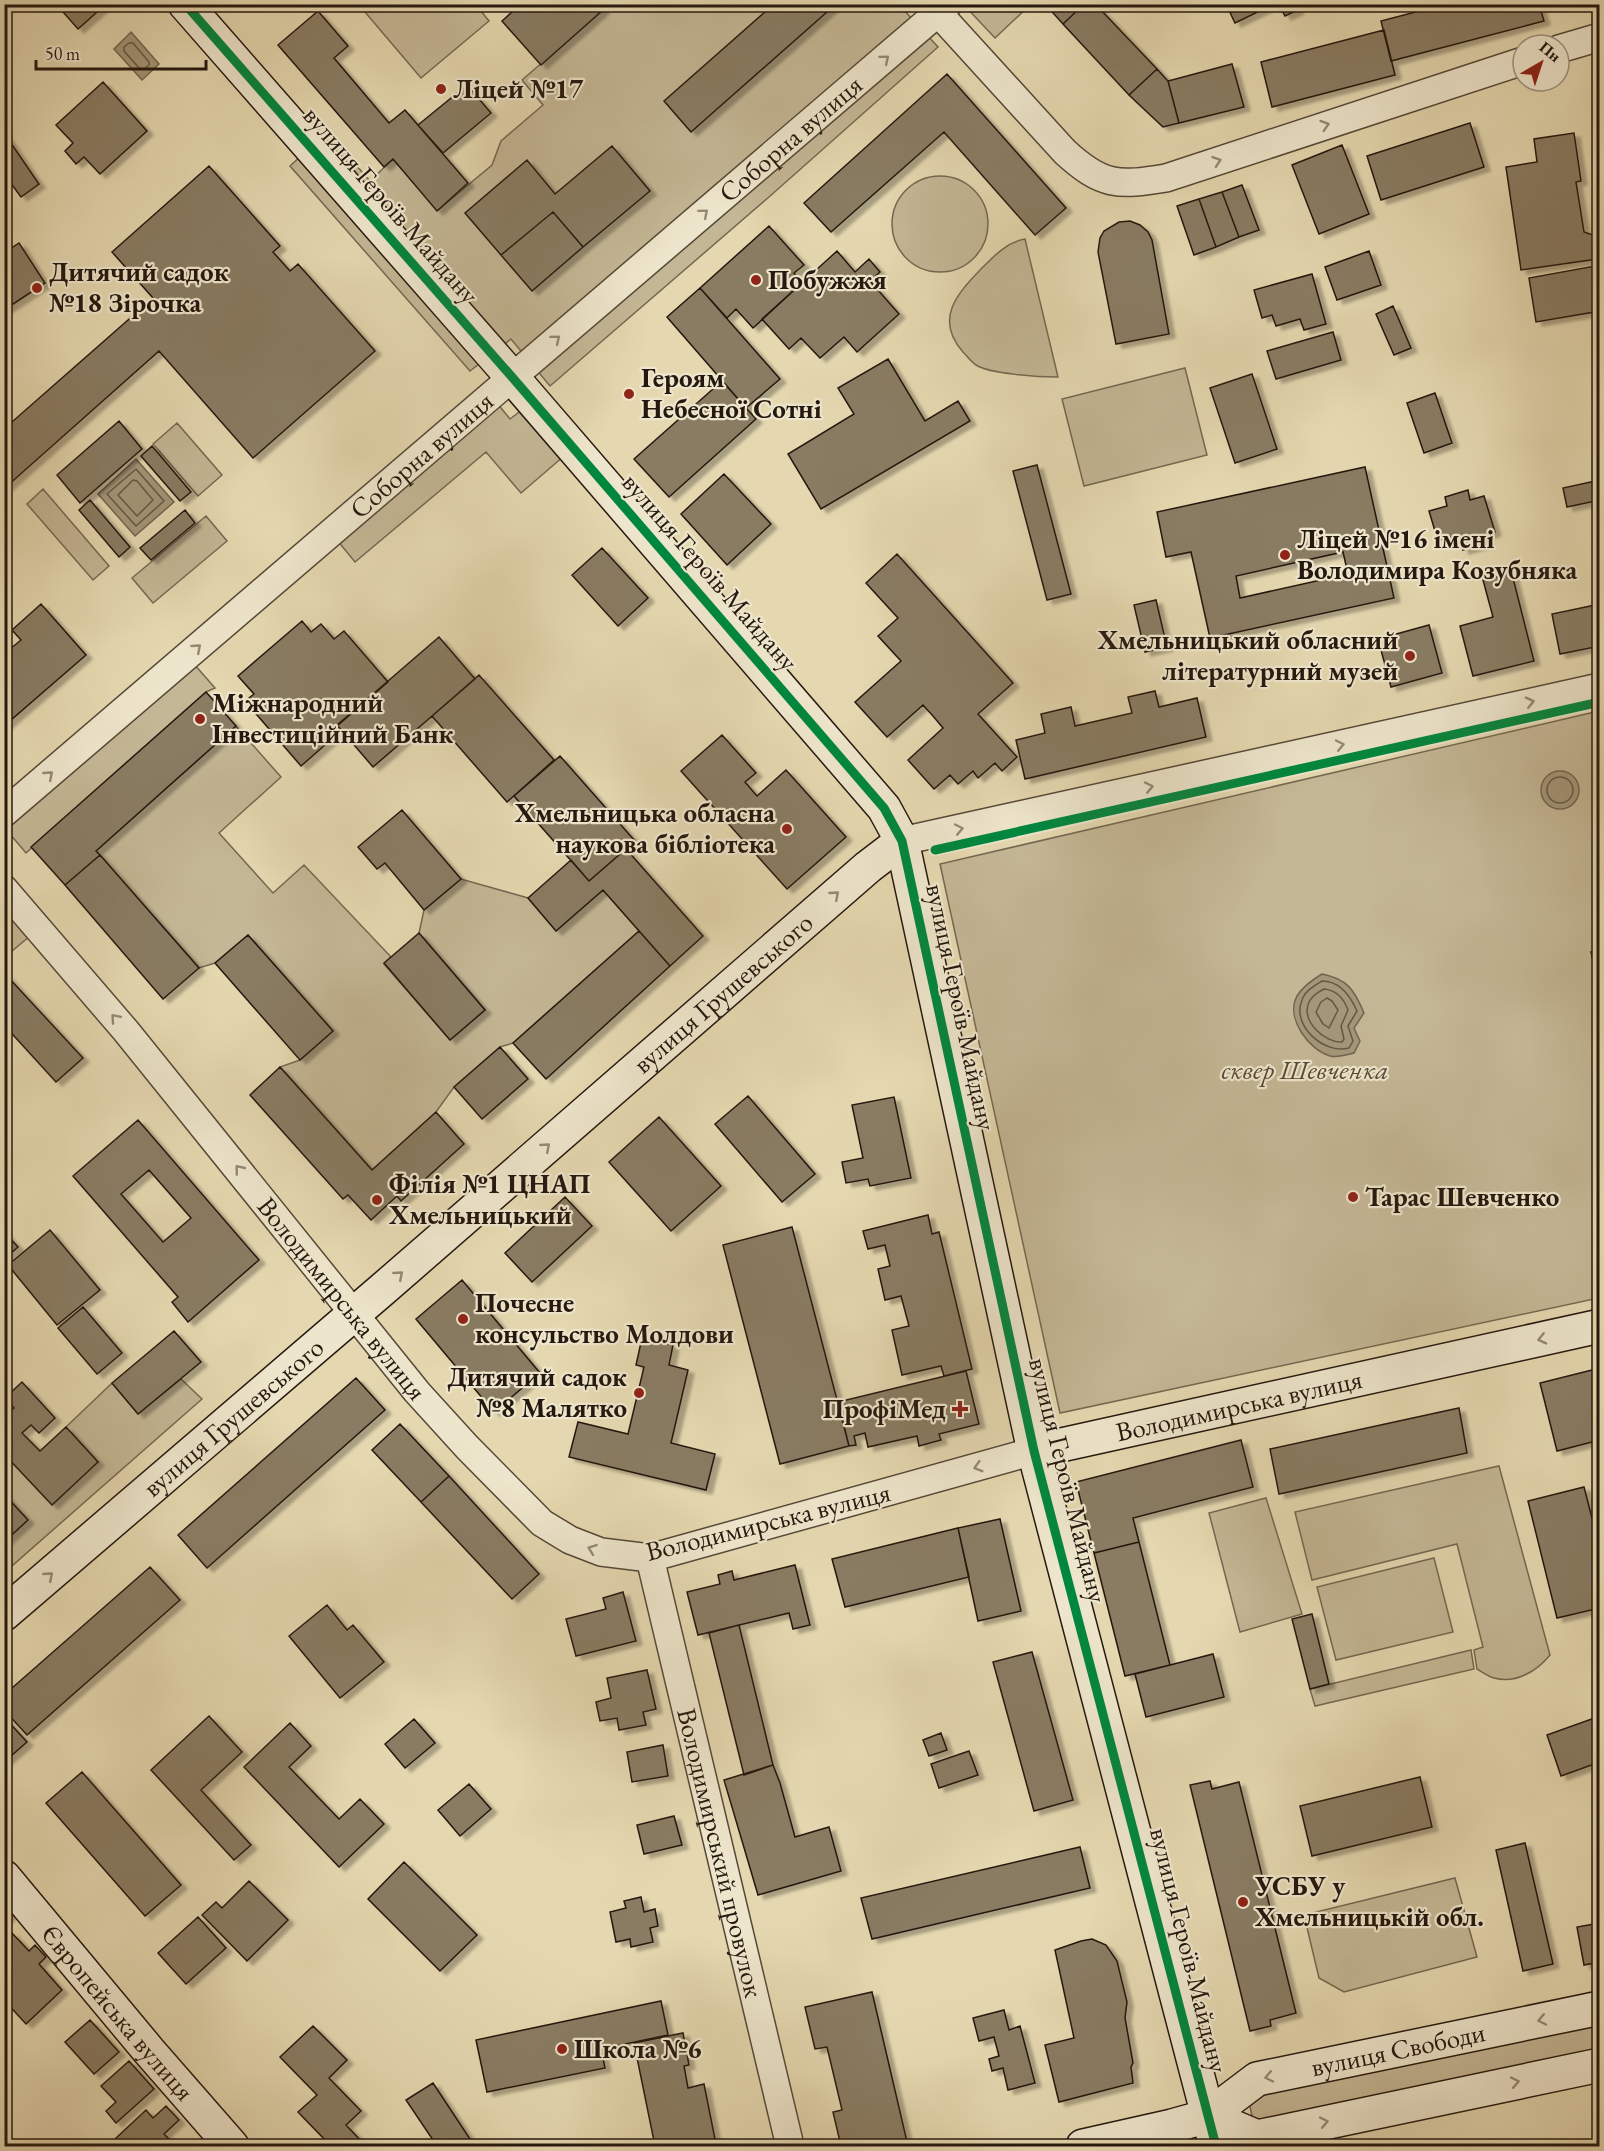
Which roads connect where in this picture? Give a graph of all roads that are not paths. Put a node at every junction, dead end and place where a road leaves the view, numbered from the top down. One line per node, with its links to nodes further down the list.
1 (185, 4): 6 (street, вулиця Героїв Майдану)
2 (939, 8): 5 (street, one-way to 5); 6 (street, Соборна вулиця, one-way to 2)
3 (1599, 37): 4 (street)
4 (1571, 45)
5 (1511, 65)
6 (512, 377): 8 (street, Соборна вулиця, one-way to 6); 9 (street, вулиця Героїв Майдану)
7 (1599, 687): 9 (street, вулиця Грушевського, one-way to 7)
8 (4, 813)
9 (902, 841): 11 (street, вулиця Грушевського, one-way to 9); 13 (street, вулиця Героїв Майдану)
10 (4, 889): 11 (street, Володимирська вулиця, one-way to 10)
11 (354, 1313): 14 (street, Володимирська вулиця, one-way to 11); 15 (street, вулиця Грушевського, one-way to 11)
12 (1599, 1326): 13 (street, Володимирська вулиця, one-way to 13)
13 (1034, 1451): 14 (street, Володимирська вулиця, one-way to 14); 19 (street, вулиця Героїв Майдану)
14 (650, 1558): 21 (street, Володимирський провулок)
15 (4, 1614)
16 (4, 1877): 20 (street, Європейська вулиця)
17 (1599, 2008): 19 (street, вулиця Свободи, one-way to 19)
18 (1599, 2065): 19 (street, вулиця Свободи, one-way to 18)
19 (1212, 2131): 22 (street, вулиця Свободи)
20 (232, 2146)
21 (790, 2146)
22 (1083, 2146)

